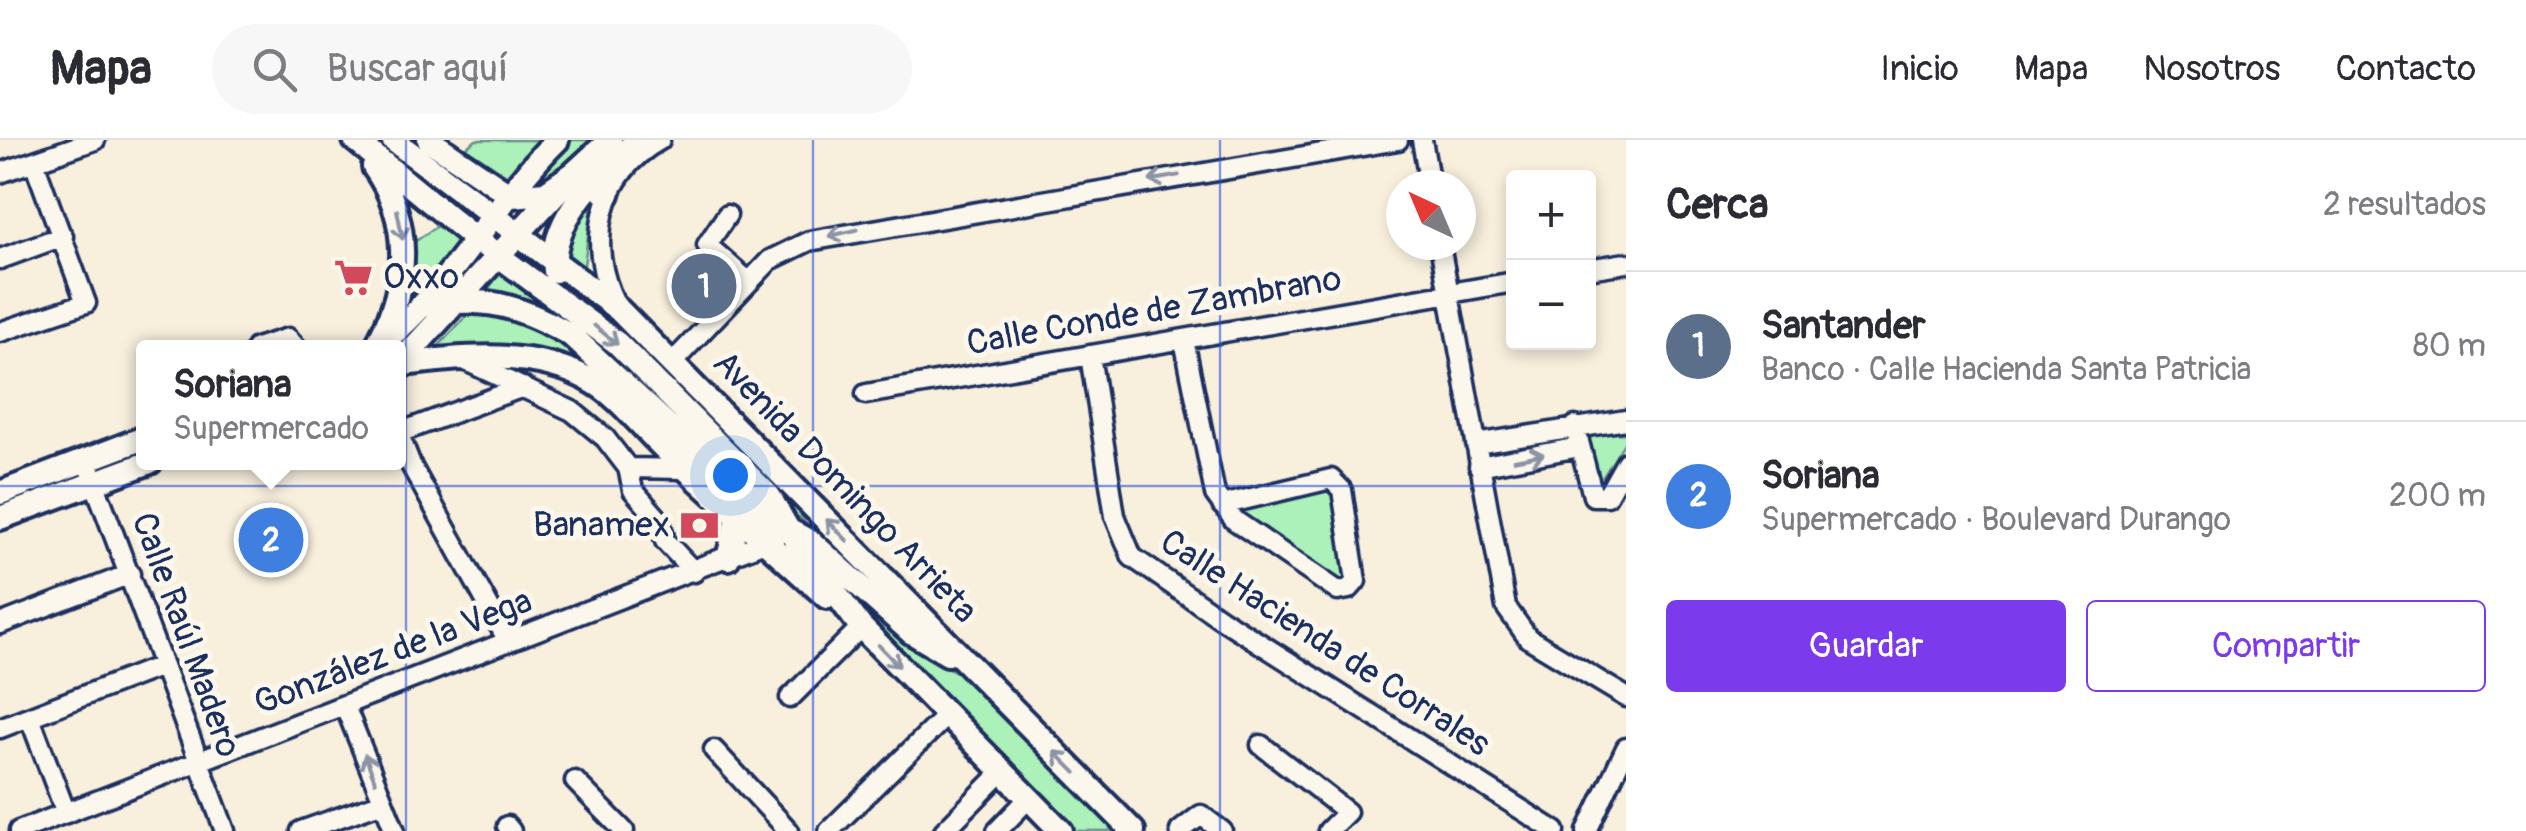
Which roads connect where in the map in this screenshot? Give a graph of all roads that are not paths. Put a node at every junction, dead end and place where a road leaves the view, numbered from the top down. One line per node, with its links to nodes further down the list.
1 (95, 140): 13 (street)
2 (355, 140): 22 (main road, Avenida Domingo Arrieta); 37 (main road, one-way to 37)
3 (393, 140): 19 (main road, Avenida Domingo Arrieta)
4 (462, 140): 11 (main road)
5 (558, 140): 17 (main road)
6 (610, 140): 16 (main road)
7 (638, 140): 16 (main road)
8 (660, 140): 16 (street)
9 (1398, 140): 12 (street)
10 (1422, 140): 14 (street)
11 (431, 142): 17 (main road)
12 (1359, 143): 29 (street, one-way to 29)
13 (34, 162): 15 (street); 20 (street)
14 (1427, 170)
15 (0, 174)
16 (591, 183): 17 (main road); 21 (main road); 25 (main road); 35 (street)
17 (508, 194): 19 (main road)
18 (727, 215): 29 (street)
19 (491, 216): 21 (main road, Avenida Domingo Arrieta); 22 (main road)
20 (62, 236): 24 (street); 36 (street)
21 (518, 236): 23 (main road); 25 (main road, Avenida Domingo Arrieta)
22 (473, 238): 23 (main road, Avenida Domingo Arrieta); 34 (main road)
23 (500, 256): 32 (main road, Avenida Domingo Arrieta); 33 (main road)
24 (0, 259)
25 (554, 260): 32 (main road); 35 (main road, Avenida Domingo Arrieta)
26 (1443, 260): 31 (street)
27 (1626, 263): 28 (street)
28 (1596, 269)
29 (748, 281): 43 (street)
30 (1506, 283): 31 (street, Calle Conde de Zambrano)
31 (1448, 292): 39 (street, Calle Conde de Zambrano); 51 (street)
32 (558, 297): 55 (main road, Avenida Domingo Arrieta, one-way to 55)
33 (462, 298): 34 (main road); 41 (main road); 62 (main road)
34 (420, 306): 38 (main road)
35 (619, 310): 43 (main road, Avenida Domingo Arrieta)
36 (0, 332)
37 (378, 340)
38 (383, 340)
39 (1184, 340): 40 (street, Calle Conde de Zambrano); 63 (street)
40 (1090, 355): 46 (street, Calle Conde de Zambrano); 105 (street, Calle Hacienda de Corrales)
41 (406, 357)
42 (457, 357): 44 (main road); 45 (street); 59 (main road)
43 (673, 362): 74 (main road, Avenida Domingo Arrieta, one-way to 43)
44 (406, 364)
45 (523, 387): 49 (street); 58 (street)
46 (866, 394)
47 (1626, 420): 48 (street)
48 (1575, 426): 51 (street); 52 (street)
49 (406, 430)
50 (136, 443): 60 (main road)
51 (1476, 444): 57 (street)
52 (1579, 447): 54 (street); 57 (street, one-way to 52)
53 (406, 452): 73 (street)
54 (1626, 462)
55 (737, 463): 62 (main road); 66 (main road, Avenida Domingo Arrieta)
56 (136, 464): 60 (main road)
57 (1479, 466): 76 (street)
58 (628, 468): 59 (street); 69 (street)
59 (686, 469): 65 (main road)
60 (91, 472): 61 (main road); 64 (main road); 70 (street, Calle Raúl Madero)
61 (0, 493)
62 (740, 496): 65 (main road); 66 (main road)
63 (1222, 505): 63 (street)
64 (0, 518)
65 (739, 522): 67 (main road); 68 (main road)
66 (789, 532): 67 (street, González de la Vega); 72 (main road, Avenida Domingo Arrieta); 74 (main road)
67 (765, 542): 68 (street, González de la Vega); 72 (main road)
68 (728, 558): 69 (street, González de la Vega)
69 (694, 572): 73 (street, González de la Vega)
70 (130, 574): 71 (street); 75 (street, Calle Raúl Madero)
71 (0, 624)
72 (861, 627): 77 (street); 79 (main road, Avenida Domingo Arrieta, one-way to 79)
73 (508, 641): 78 (street, González de la Vega)
74 (969, 665): 101 (main road, Avenida Domingo Arrieta, one-way to 74)
75 (160, 666): 80 (street); 85 (street, Calle Raúl Madero)
76 (1626, 697)
77 (790, 698)
78 (345, 706): 85 (street, González de la Vega); 89 (street, one-way to 78)
79 (946, 715): 86 (main road, Avenida Domingo Arrieta); 97 (street)
80 (30, 718): 81 (street); 90 (street)
81 (0, 728)
82 (1261, 744): 104 (street)
83 (1626, 748): 106 (street)
84 (714, 750): 96 (street)
85 (198, 762): 90 (street, González de la Vega); 93 (street, Calle Raúl Madero)
86 (1002, 772): 88 (main road, Avenida Domingo Arrieta); 98 (street)
87 (575, 781): 95 (street)
88 (1029, 798): 99 (street); 100 (main road, Avenida Domingo Arrieta)
89 (383, 802): 91 (street); 94 (street)
90 (66, 812): 92 (street, González de la Vega)
91 (306, 830)
92 (19, 831)
93 (225, 831)
94 (395, 831)
95 (624, 831)
96 (789, 831)
97 (829, 831)
98 (944, 831)
99 (997, 831)
100 (1062, 831)
101 (1133, 831)
102 (1180, 831): 103 (street)
103 (1221, 831)
104 (1328, 831)
105 (1556, 831)
106 (1587, 831)

